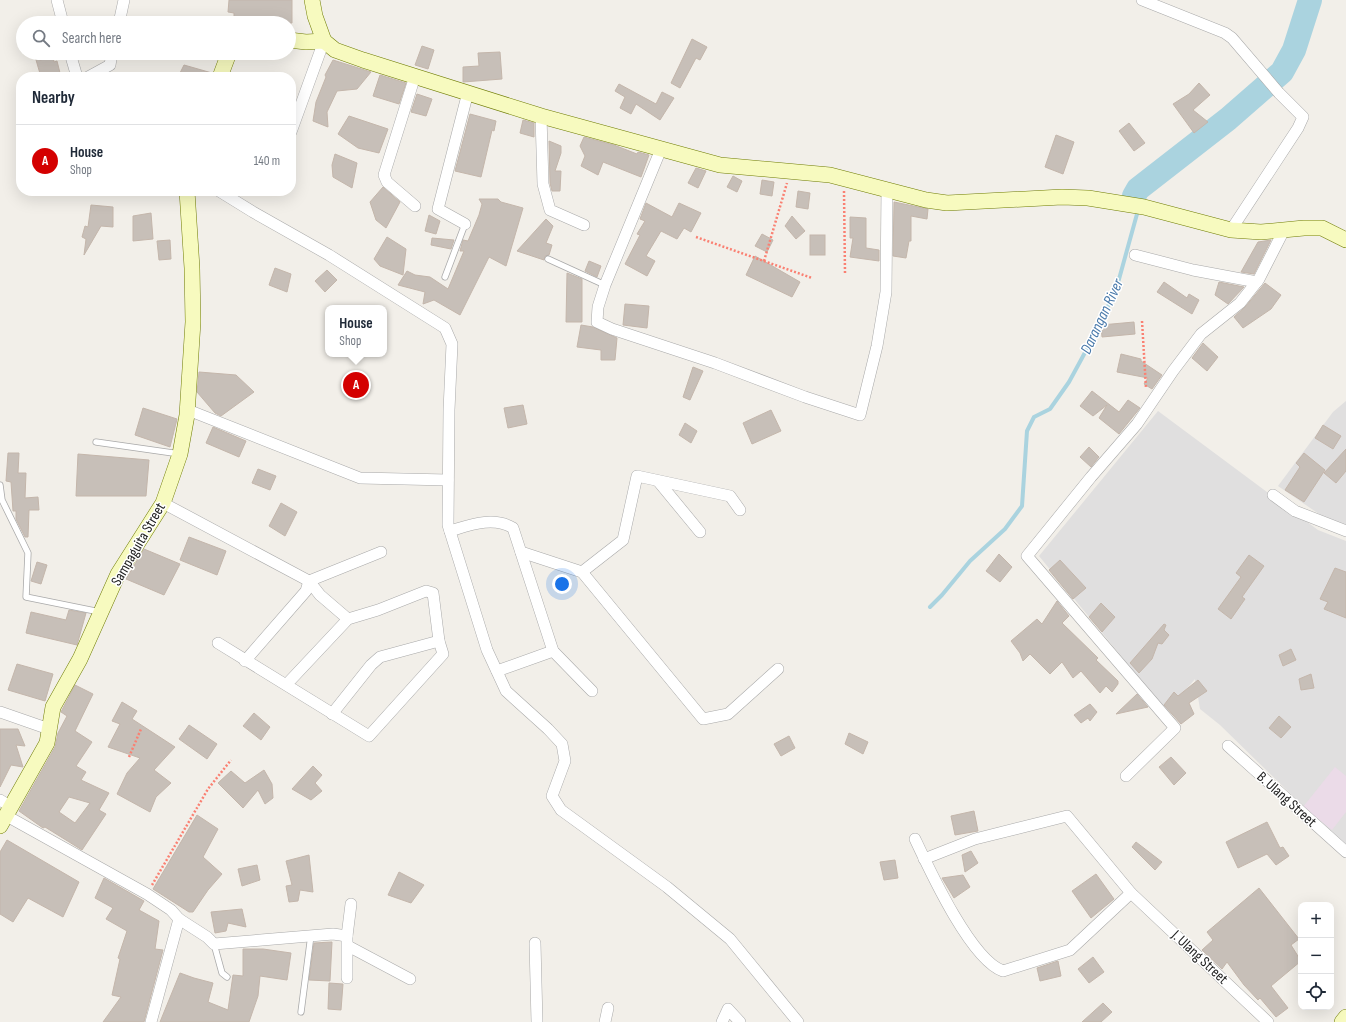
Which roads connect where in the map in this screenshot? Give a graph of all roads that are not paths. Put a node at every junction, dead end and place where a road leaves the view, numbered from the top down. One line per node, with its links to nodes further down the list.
1 (57, 0): 5 (street)
2 (124, 0): 6 (street)
3 (312, 0): 8 (street)
4 (1142, 0): 26 (street)
5 (61, 16)
6 (121, 16)
7 (296, 41): 8 (street)
8 (324, 41): 15 (street); 18 (street)
9 (72, 60): 12 (street)
10 (111, 60): 13 (street)
11 (226, 60): 14 (street)
12 (75, 72)
13 (97, 72)
14 (222, 72)
15 (415, 76): 16 (street); 23 (street)
16 (468, 92): 17 (street); 24 (street)
17 (541, 116): 19 (street); 25 (street)
18 (296, 118)
19 (661, 149): 20 (street); 33 (street)
20 (887, 189): 26 (street); 33 (street)
21 (187, 196): 34 (street, Sampaguita Street)
22 (227, 196): 37 (street)
23 (415, 206)
24 (465, 224): 31 (lane)
25 (584, 225)
26 (1232, 230): 27 (street)
27 (1284, 230): 28 (street); 32 (street)
28 (1346, 240)
29 (1135, 255): 32 (street)
30 (548, 260): 33 (lane)
31 (445, 277)
32 (1257, 282): 64 (street)
33 (605, 285)
34 (188, 410): 36 (street, Sampaguita Street); 37 (street)
35 (96, 442): 36 (lane)
36 (180, 454): 41 (street, Sampaguita Street)
37 (448, 480): 44 (street)
38 (658, 481): 42 (street); 45 (street); 48 (street)
39 (0, 485): 50 (lane)
40 (1273, 495): 43 (street)
41 (163, 503): 49 (street); 50 (street, Sampaguita Street)
42 (740, 510)
43 (1346, 531)
44 (450, 532): 47 (street); 57 (street)
45 (700, 532)
46 (381, 552): 49 (street)
47 (521, 552): 48 (street); 54 (street)
48 (582, 572): 56 (street)
49 (309, 581): 51 (street); 55 (street)
50 (101, 612): 62 (street, Sampaguita Street)
51 (348, 619): 52 (street); 58 (street)
52 (439, 641): 61 (street); 61 (street)
53 (218, 643): 55 (street)
54 (553, 652): 57 (street); 59 (street)
55 (245, 661): 58 (street)
56 (778, 669)
57 (497, 670): 87 (street)
58 (286, 685): 61 (street)
59 (592, 691)
60 (0, 712): 62 (street)
61 (332, 714)
62 (49, 729): 65 (street, Sampaguita Street)
63 (1228, 746): 67 (street, B. Ulang Street)
64 (1126, 776)
65 (4, 812): 71 (street)
66 (915, 839): 68 (street)
67 (1346, 852)
68 (924, 859): 69 (street, J. Ulang Street); 69 (street)
69 (1131, 893): 88 (street, J. Ulang Street)
70 (351, 904): 73 (street)
71 (179, 919): 75 (street); 82 (street)
72 (311, 935): 73 (street); 75 (street); 80 (lane)
73 (348, 941): 77 (street); 78 (street)
74 (535, 943): 83 (street)
75 (214, 944): 76 (lane)
76 (227, 977)
77 (347, 978)
78 (410, 979)
79 (608, 1008): 84 (street)
80 (302, 1012)
81 (1346, 1017): 89 (street)
82 (152, 1022)
83 (537, 1022)
84 (605, 1022)
85 (722, 1022): 86 (street)
86 (740, 1022)
87 (798, 1022)
88 (1268, 1022)
89 (1342, 1022)

